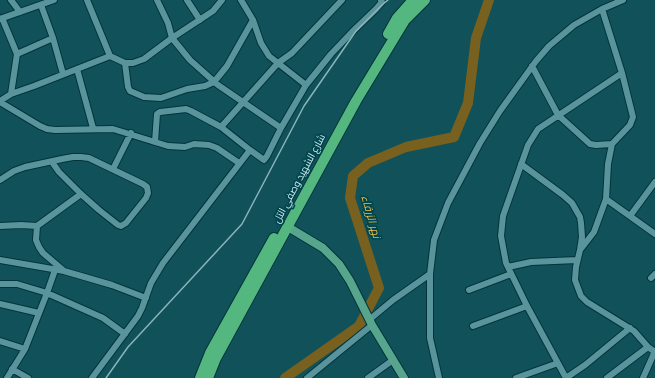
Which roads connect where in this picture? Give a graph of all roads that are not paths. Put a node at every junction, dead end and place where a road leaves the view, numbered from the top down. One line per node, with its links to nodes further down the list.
1 (11, 0): 15 (street)
2 (54, 0): 13 (street)
3 (87, 0): 22 (street)
4 (157, 0): 20 (street)
5 (187, 0): 17 (street)
6 (222, 0): 17 (street)
7 (241, 0): 18 (street)
8 (342, 0): 24 (street)
9 (425, 0): 12 (main road, شارع الشهيد وصفي التل)
10 (623, 0): 14 (street)
11 (382, 1): 30 (street)
12 (413, 3): 53 (main road, شارع الشهيد وصفي التل); 83 (main road, شارع الشهيد وصفي التل)
13 (41, 5): 15 (street); 19 (street)
14 (602, 9): 25 (street); 27 (street)
15 (20, 12): 16 (street)
16 (1, 19): 21 (street)
17 (200, 20): 20 (street)
18 (253, 20): 24 (street); 29 (street)
19 (53, 38): 21 (street); 28 (street)
20 (172, 38): 23 (street); 29 (street)
21 (17, 54): 31 (street)
22 (110, 56): 23 (street); 26 (street)
23 (125, 63): 29 (street)
24 (278, 63): 30 (street); 33 (street)
25 (532, 66): 34 (street); 61 (street)
26 (77, 69): 28 (street); 36 (street)
27 (622, 73): 34 (street); 40 (street)
28 (63, 74): 31 (street)
29 (214, 82): 33 (street)
30 (306, 85): 37 (street)
31 (10, 94): 32 (street)
32 (0, 102): 36 (street)
33 (243, 103): 35 (street); 37 (street)
34 (558, 115): 40 (street); 44 (street)
35 (221, 127): 39 (street); 41 (street)
36 (94, 128): 38 (street)
37 (281, 128): 41 (street)
38 (131, 133): 39 (street); 45 (street)
39 (155, 142): 43 (street)
40 (612, 144): 49 (street)
41 (250, 150): 43 (street)
42 (52, 162): 45 (street); 46 (street); 48 (street)
43 (239, 163): 65 (street)
44 (521, 164): 55 (street); 59 (street)
45 (113, 169): 48 (street)
46 (0, 180)
47 (655, 182): 50 (street)
48 (81, 194): 52 (street)
49 (606, 199): 50 (street); 55 (street)
50 (630, 216): 54 (street)
51 (0, 226): 52 (street)
52 (37, 226): 60 (street)
53 (288, 227): 69 (street); 84 (main road, شارع الشهيد وصفي التل)
54 (655, 234)
55 (580, 250): 57 (street)
56 (0, 260): 58 (street)
57 (577, 260): 59 (street); 71 (street)
58 (55, 270): 60 (street); 64 (street)
59 (510, 270): 63 (street); 67 (street)
60 (64, 271): 65 (street)
61 (430, 274): 69 (street); 88 (street)
62 (0, 284): 64 (street)
63 (469, 290)
64 (47, 293): 68 (street); 72 (street)
65 (146, 298): 72 (street)
66 (0, 304): 68 (street)
67 (527, 306): 70 (street); 78 (street)
68 (39, 313): 75 (street)
69 (369, 320): 77 (street); 85 (street)
70 (472, 326)
71 (630, 328): 74 (street); 90 (street)
72 (125, 334): 82 (street)
73 (0, 341): 75 (street)
74 (648, 347): 76 (street); 91 (street)
75 (25, 349): 79 (street)
76 (655, 352): 92 (street)
77 (393, 360): 86 (street); 87 (street)
78 (558, 363): 89 (street); 90 (street)
79 (12, 369): 80 (street); 81 (street)
80 (6, 378)
81 (28, 378)
82 (92, 378)
83 (200, 378)
84 (208, 378)
85 (307, 378)
86 (368, 378)
87 (404, 378)
88 (438, 378)
89 (516, 378)
90 (566, 378)
91 (607, 378)
92 (643, 378)

